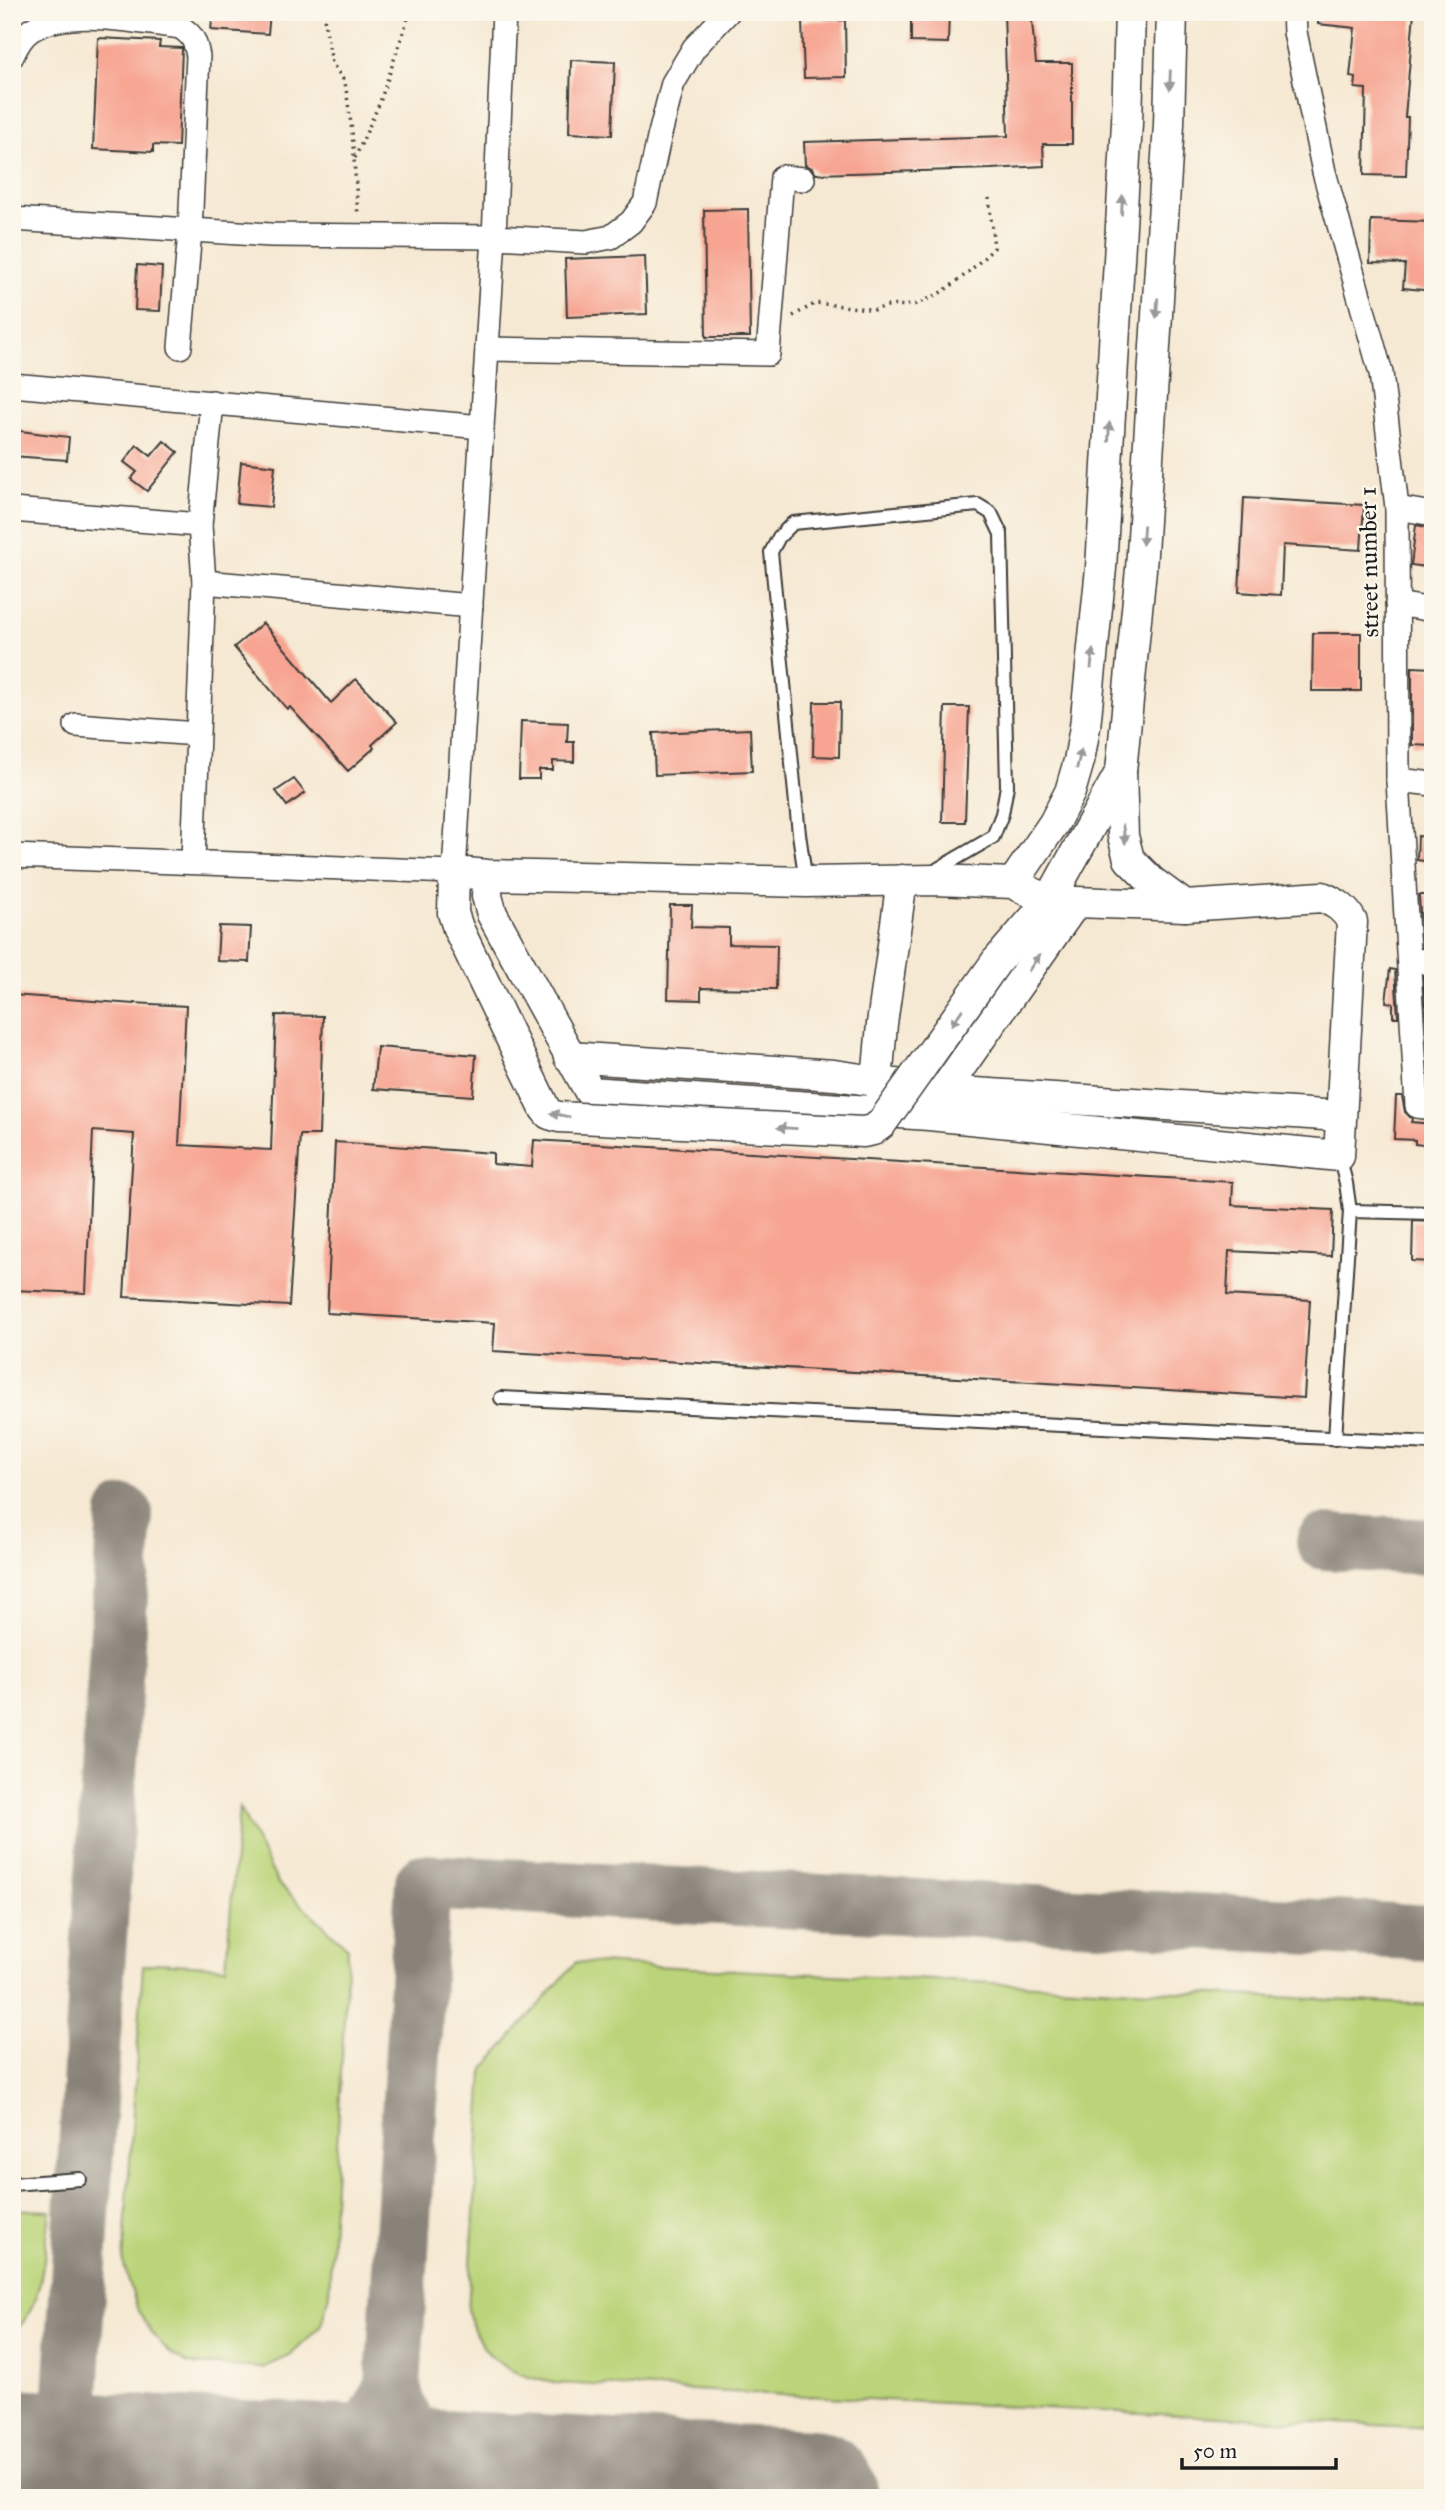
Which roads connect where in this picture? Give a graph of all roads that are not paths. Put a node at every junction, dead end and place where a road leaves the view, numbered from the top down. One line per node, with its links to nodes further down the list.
1 (504, 12): 12 (street)
2 (728, 12): 12 (street)
3 (1130, 12): 7 (street)
4 (1172, 12): 8 (street, one-way to 8)
5 (1294, 12): 18 (street, street number 1)
6 (12, 56): 11 (street)
7 (1127, 122): 8 (street); 22 (street, one-way to 7)
8 (1169, 124): 23 (street, one-way to 23)
9 (803, 179): 14 (street)
10 (12, 219): 11 (street)
11 (190, 231): 12 (street); 13 (street)
12 (494, 237): 14 (street)
13 (180, 347)
14 (487, 349): 17 (street)
15 (12, 385): 16 (street)
16 (212, 402): 17 (street); 21 (street)
17 (482, 427): 26 (street)
18 (1397, 508): 20 (street); 25 (street, street number 1)
19 (12, 510): 21 (street)
20 (1433, 514)
21 (200, 525): 24 (street)
22 (1101, 568): 23 (street); 29 (street, one-way to 22)
23 (1141, 569): 30 (street)
24 (204, 582): 26 (street); 31 (street)
25 (1398, 604): 27 (street); 33 (street, street number 1)
26 (471, 606): 37 (street)
27 (1433, 610)
28 (76, 725): 31 (street)
29 (1085, 727): 30 (street); 42 (street, one-way to 29)
30 (1124, 731): 32 (street)
31 (197, 734): 36 (street)
32 (1121, 771): 43 (street); 44 (street, one-way to 44)
33 (1398, 780): 34 (street); 45 (street, street number 1)
34 (1433, 784)
35 (12, 856): 36 (street)
36 (193, 861): 37 (street)
37 (454, 872): 38 (street); 43 (street, one-way to 37, bridge)
38 (488, 876): 41 (street); 47 (street)
39 (902, 880): 40 (street); 41 (street); 48 (street)
40 (935, 880): 41 (lane); 42 (street)
41 (806, 882)
42 (1013, 883): 43 (street)
43 (1063, 902): 44 (street); 49 (street, one-way to 43)
44 (1185, 906): 51 (street)
45 (1409, 958): 46 (street); 50 (street, street number 1)
46 (1433, 964)
47 (569, 1056): 48 (street); 52 (street)
48 (877, 1082): 49 (street)
49 (944, 1091): 51 (street)
50 (1433, 1108)
51 (1340, 1116): 52 (street)
52 (1339, 1156): 53 (lane)
53 (1350, 1211): 54 (lane); 56 (lane)
54 (1433, 1213)
55 (501, 1398): 56 (lane)
56 (1335, 1439): 57 (lane)
57 (1433, 1443)
58 (80, 2179): 59 (lane)
59 (12, 2184)

